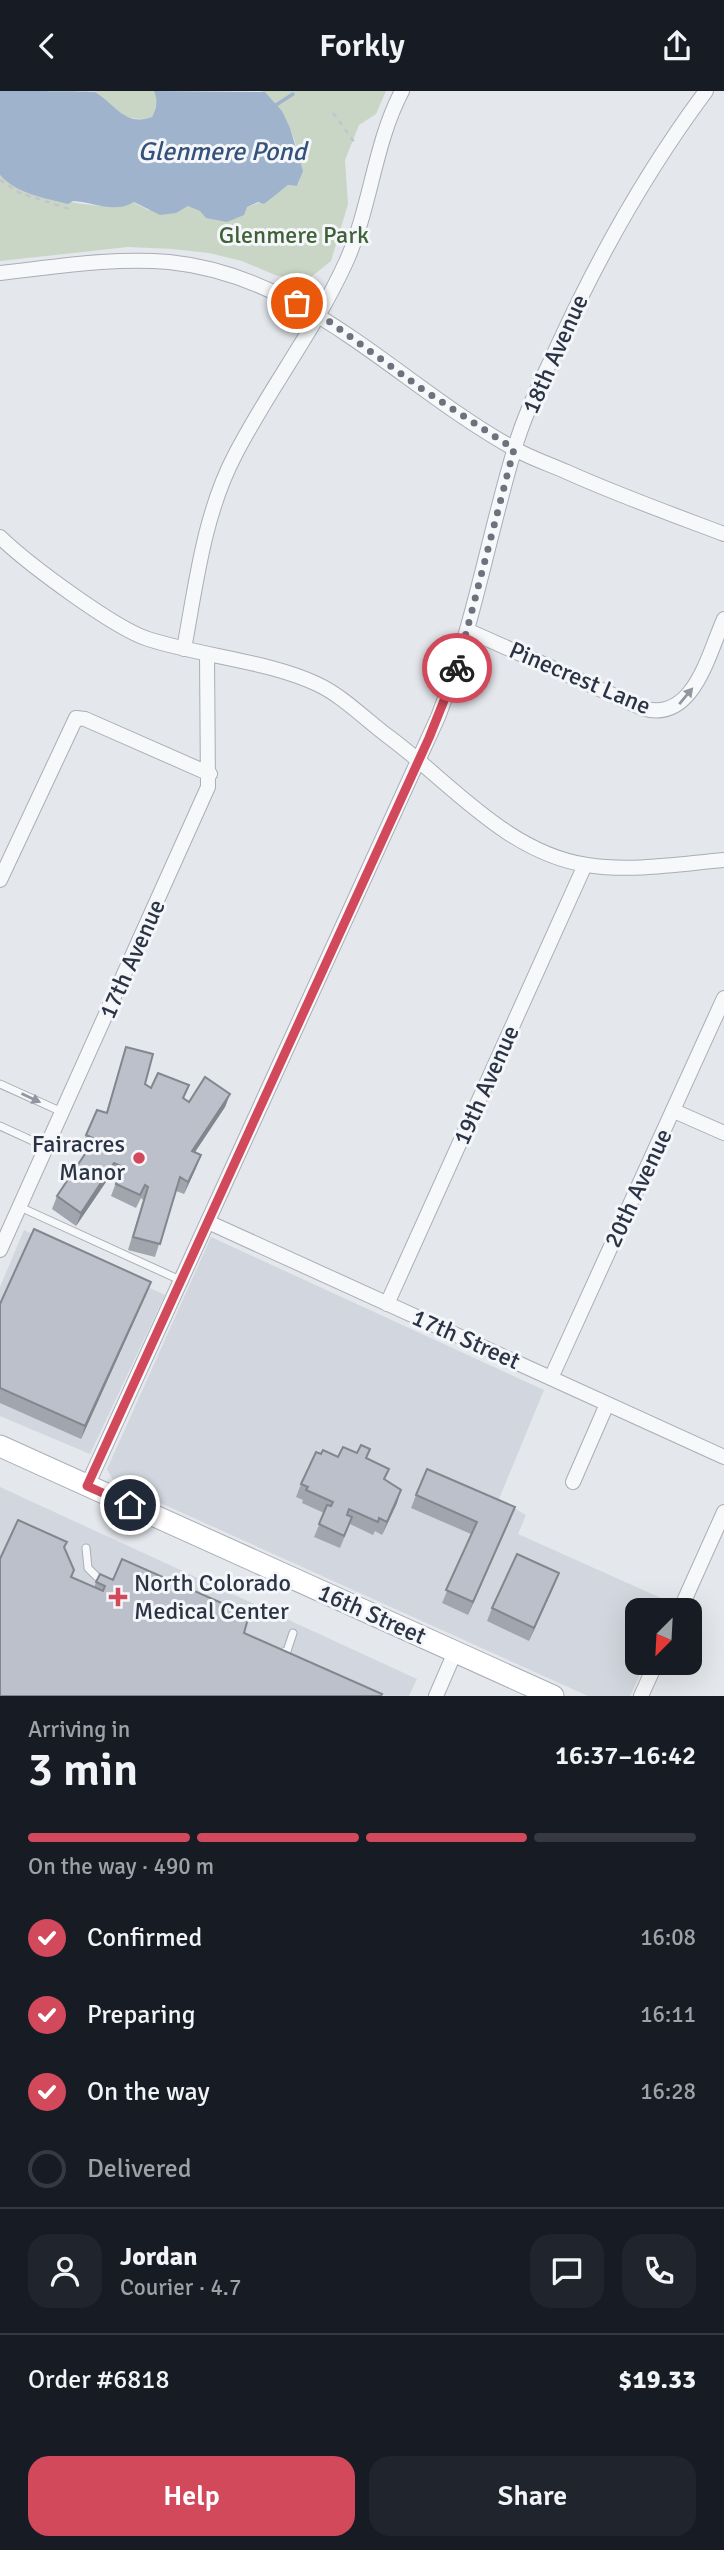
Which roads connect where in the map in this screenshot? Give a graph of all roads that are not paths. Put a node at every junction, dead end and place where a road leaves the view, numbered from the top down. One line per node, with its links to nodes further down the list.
1 (402, 91): 4 (street)
2 (706, 91): 5 (street, 18th Avenue)
3 (0, 274): 4 (street)
4 (319, 314): 5 (street); 10 (street)
5 (514, 449): 6 (street); 9 (street, 18th Avenue)
6 (724, 533)
7 (0, 537): 10 (street)
8 (724, 619): 9 (street, Pinecrest Lane, one-way to 8)
9 (469, 631): 12 (street, 18th Avenue)
10 (184, 649): 11 (street)
11 (207, 656): 12 (street); 13 (street, 17th Avenue)
12 (419, 759): 15 (street); 25 (street, 18th Avenue)
13 (209, 774): 16 (street); 20 (street, 17th Avenue)
14 (724, 860): 15 (street)
15 (585, 865): 28 (street, 19th Avenue)
16 (0, 880)
17 (724, 998): 19 (street, 20th Avenue)
18 (0, 1084): 20 (lane, one-way to 20)
19 (674, 1111): 22 (street); 29 (street, 20th Avenue)
20 (62, 1112): 23 (street, 17th Avenue)
21 (0, 1126): 23 (lane)
22 (724, 1133)
23 (47, 1147): 24 (street, 17th Avenue)
24 (20, 1207): 26 (street, 17th Avenue); 27 (lane)
25 (208, 1222): 27 (street, 18th Avenue); 28 (street, 17th Street)
26 (0, 1250)
27 (180, 1280): 34 (street, 18th Avenue)
28 (387, 1304): 29 (street, 17th Street)
29 (551, 1378): 30 (street, 17th Street)
30 (607, 1404): 32 (street, 17th Street); 33 (street)
31 (0, 1446): 34 (main road, 16th Street)
32 (724, 1457)
33 (573, 1482)
34 (87, 1486): 40 (main road, 16th Street)
35 (724, 1512): 38 (street)
36 (86, 1548): 37 (lane)
37 (96, 1576)
38 (685, 1598)
39 (293, 1633): 41 (lane)
40 (455, 1652): 43 (street); 44 (main road, 16th Street)
41 (273, 1655)
42 (651, 1675): 45 (street)
43 (436, 1696)
44 (553, 1696)
45 (641, 1696)

